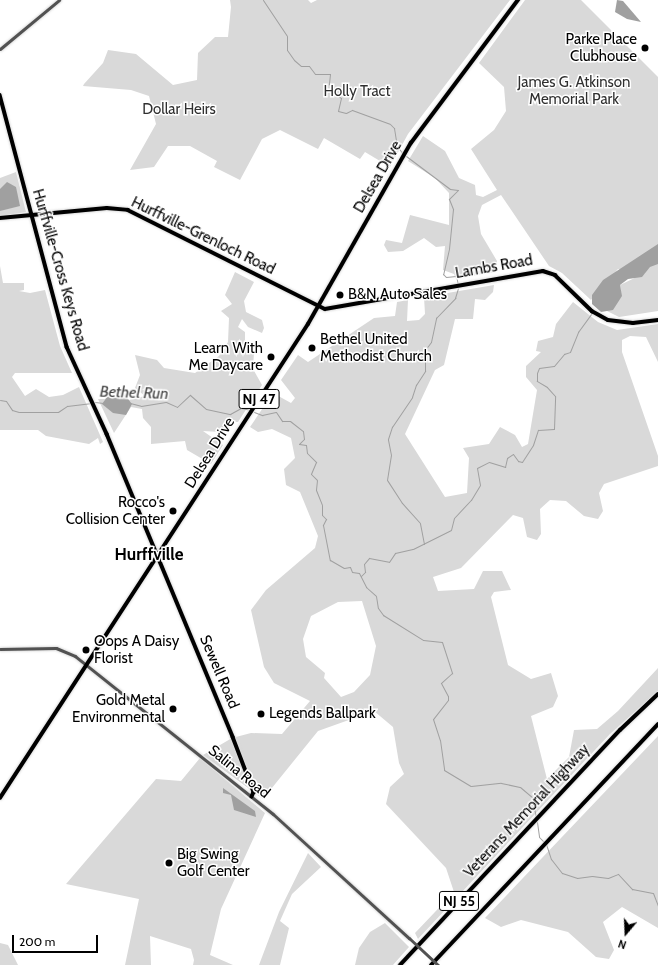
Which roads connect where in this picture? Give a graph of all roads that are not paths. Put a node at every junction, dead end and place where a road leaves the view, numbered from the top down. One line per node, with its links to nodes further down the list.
1 (59, 0): 3 (street)
2 (518, 0): 7 (main road, Delsea Drive / NJ 47)
3 (0, 49)
4 (0, 95): 5 (main road, Hurffville-Cross Keys Road)
5 (32, 214): 6 (main road, Hurffville-Grenloch Road); 7 (main road, Hurffville-Grenloch Road); 9 (main road, Hurffville-Cross Keys Road)
6 (0, 218)
7 (318, 307): 8 (main road, Lambs Road); 9 (main road, Delsea Drive / NJ 47)
8 (658, 320)
9 (158, 557): 11 (main road, Delsea Drive / NJ 47); 14 (main road, Sewell Road)
10 (0, 649): 11 (street, Salina Road)
11 (87, 665): 14 (street, Salina Road); 15 (main road, Delsea Drive / NJ 47)
12 (658, 694): 16 (highway, Veterans Memorial Highway / NJ 55)
13 (658, 724): 17 (highway, NJ 55)
14 (252, 797): 18 (street, Salina Road, bridge)
15 (0, 798)
16 (400, 965)
17 (431, 965)
18 (438, 965)

